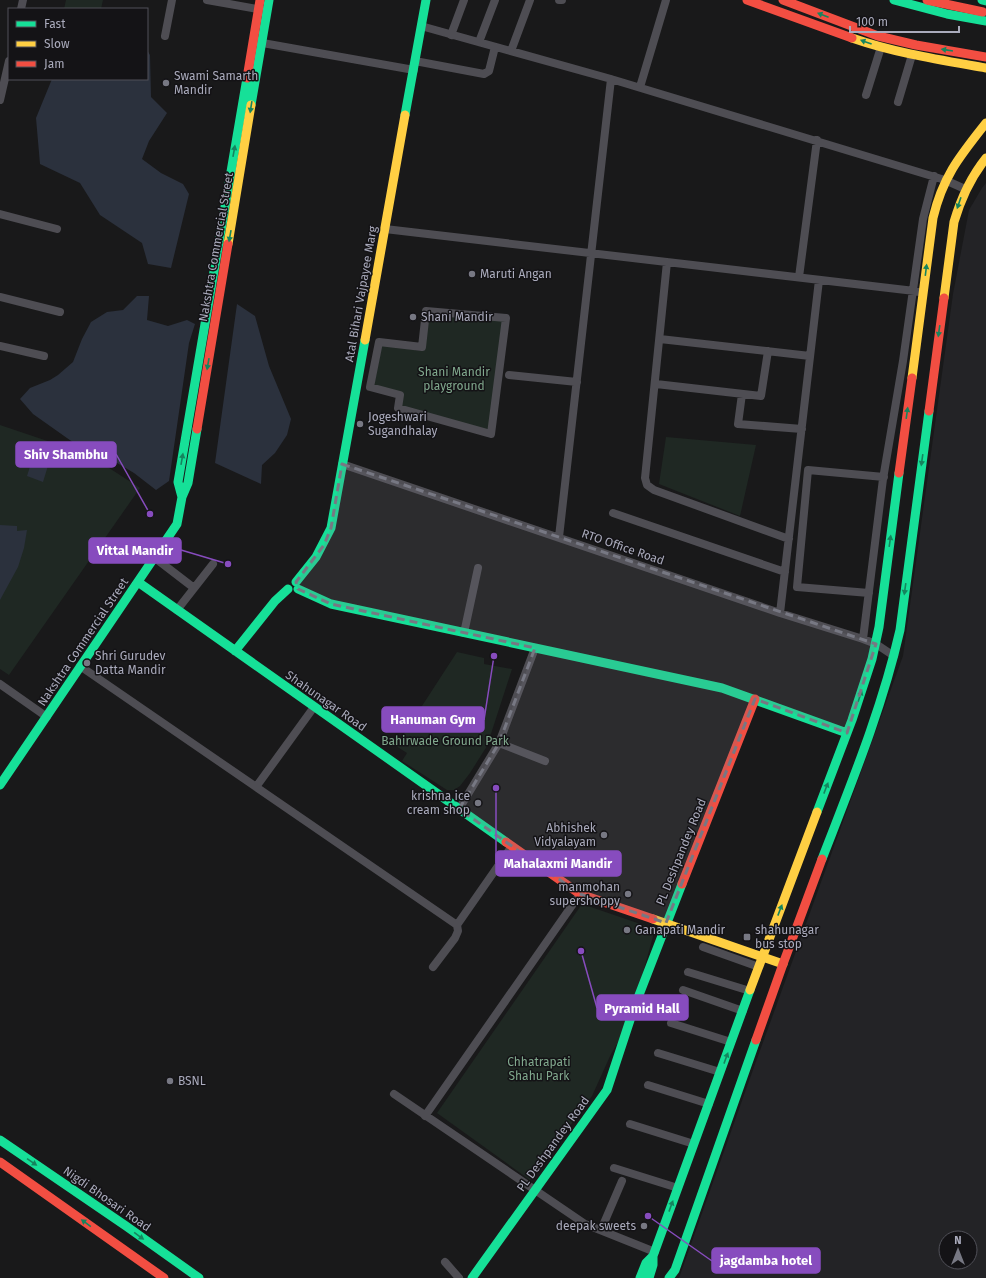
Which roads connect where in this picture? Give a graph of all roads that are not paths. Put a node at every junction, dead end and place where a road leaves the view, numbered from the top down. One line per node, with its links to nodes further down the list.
1 (172, 0): 22 (street)
2 (207, 0): 16 (street)
3 (270, 0): 17 (street, Nakshtra Commercial Street)
4 (426, 0): 20 (street, Atal Bihari Vajpayee Marg)
5 (458, 0): 21 (street)
6 (464, 0): 21 (street)
7 (495, 0): 24 (street)
8 (530, 0): 28 (street)
9 (666, 0): 35 (street)
10 (747, 0): 27 (street, one-way to 10)
11 (783, 0): 30 (street, one-way to 11)
12 (894, 0): 19 (street)
13 (927, 0): 18 (street)
14 (982, 0): 15 (street)
15 (986, 1)
16 (259, 5): 17 (street); 23 (street, Nakshtra Commercial Street)
17 (268, 11): 25 (street, Nakshtra Commercial Street)
18 (986, 13)
19 (986, 21)
20 (421, 26): 21 (street); 32 (street, Atal Bihari Vajpayee Marg)
21 (449, 34): 24 (street)
22 (165, 36)
23 (253, 41): 25 (street); 69 (street, Nakshtra Commercial Street, one-way to 23)
24 (480, 42): 26 (street)
25 (262, 43): 32 (street); 69 (street, Nakshtra Commercial Street, one-way to 69)
26 (495, 47): 28 (street); 32 (street)
27 (881, 47): 29 (street); 36 (street)
28 (511, 51): 34 (street)
29 (912, 55): 33 (street); 38 (street)
30 (986, 57)
31 (5, 65): 37 (street)
32 (414, 65): 47 (street, Atal Bihari Vajpayee Marg)
33 (986, 68)
34 (612, 79): 35 (street); 48 (street)
35 (640, 87): 40 (street)
36 (866, 95)
37 (0, 100)
38 (898, 102)
39 (986, 124): 43 (street)
40 (817, 140): 42 (street); 50 (street)
41 (986, 158): 44 (street)
42 (934, 176): 43 (street); 52 (street)
43 (946, 180): 44 (street); 53 (street, one-way to 43)
44 (965, 189): 88 (street, one-way to 88)
45 (0, 214): 46 (street)
46 (57, 229)
47 (385, 229): 48 (street); 67 (street, Atal Bihari Vajpayee Marg)
48 (591, 253): 49 (street); 62 (street)
49 (667, 262): 50 (street); 56 (street)
50 (799, 277): 51 (street)
51 (819, 280): 52 (street); 60 (street)
52 (913, 290): 53 (street); 68 (street)
53 (923, 292): 85 (street, one-way to 53)
54 (0, 297): 55 (street)
55 (60, 312)
56 (660, 339): 58 (street); 63 (street)
57 (0, 346): 59 (street)
58 (768, 351): 60 (street); 65 (street)
59 (44, 356)
60 (810, 356): 66 (street)
61 (509, 375): 62 (street)
62 (577, 382): 71 (street)
63 (656, 384): 65 (street); 72 (street)
64 (370, 387): 64 (street)
65 (742, 394): 66 (street)
66 (802, 429): 72 (street)
67 (342, 464): 71 (street, RTO Office Road); 78 (street, Atal Bihari Vajpayee Marg)
68 (884, 477): 80 (street); 80 (street)
69 (182, 497): 73 (street, Nakshtra Commercial Street)
70 (613, 513): 76 (street)
71 (559, 537): 82 (street, RTO Office Road)
72 (789, 539): 76 (street)
73 (155, 558): 77 (street, Nakshtra Commercial Street); 79 (street)
74 (213, 564): 79 (street)
75 (478, 568): 83 (street)
76 (785, 572): 82 (street)
77 (138, 582): 81 (street, Shahunagar Road); 89 (street, Nakshtra Commercial Street)
78 (297, 586): 83 (street); 87 (street)
79 (194, 588): 81 (street)
80 (869, 593): 84 (street)
81 (177, 610): 87 (street, Shahunagar Road)
82 (780, 613): 84 (street, RTO Office Road)
83 (464, 633): 86 (street)
84 (864, 639): 85 (street, RTO Office Road)
85 (876, 644): 88 (street, RTO Office Road); 94 (street, one-way to 85)
86 (535, 648): 91 (street); 95 (street)
87 (235, 651): 92 (street, Shahunagar Road)
88 (894, 656): 106 (street)
89 (80, 666): 93 (street, Nakshtra Commercial Street); 98 (street)
90 (0, 684): 93 (street)
91 (755, 700): 94 (street); 102 (street, PL Deshpandey Road)
92 (314, 707): 98 (street); 99 (street, Shahunagar Road)
93 (47, 717): 97 (street, Nakshtra Commercial Street)
94 (847, 733): 105 (street, one-way to 94)
95 (499, 743): 96 (street); 99 (street)
96 (545, 761)
97 (0, 785)
98 (256, 787): 103 (street)
99 (458, 809): 100 (street, Shahunagar Road)
100 (512, 846): 101 (street, Shahunagar Road); 103 (street)
101 (580, 894): 102 (street, Shahunagar Road); 120 (street)
102 (666, 923): 105 (street, Shahunagar Road); 128 (street, PL Deshpandey Road)
103 (457, 925): 107 (street)
104 (703, 947): 108 (street)
105 (762, 957): 106 (street, Shahunagar Road); 108 (street)
106 (782, 964): 132 (street)
107 (432, 967)
108 (759, 967): 111 (street)
109 (688, 972): 111 (street)
110 (683, 990): 112 (street)
111 (750, 991): 112 (street)
112 (743, 1011): 114 (street)
113 (672, 1022): 114 (street)
114 (731, 1042): 116 (street, one-way to 114)
115 (658, 1053): 116 (street)
116 (720, 1072): 119 (street)
117 (648, 1085): 119 (street)
118 (394, 1094): 120 (street)
119 (709, 1104): 123 (street)
120 (425, 1116): 128 (street)
121 (630, 1124): 123 (street)
122 (0, 1140): 134 (street, Nigdi Bhosari Road, one-way to 134)
123 (694, 1144): 127 (street)
124 (0, 1162): 133 (street, one-way to 124)
125 (614, 1168): 127 (street)
126 (622, 1181): 129 (street)
127 (678, 1188): 130 (street, one-way to 127)
128 (535, 1189): 129 (street); 136 (street, PL Deshpandey Road)
129 (601, 1230): 130 (street)
130 (654, 1258): 137 (street); 138 (street)
131 (445, 1262): 135 (street)
132 (674, 1274): 139 (street)
133 (164, 1278)
134 (199, 1278)
135 (459, 1278)
136 (472, 1278)
137 (640, 1278)
138 (649, 1278)
139 (669, 1278)

